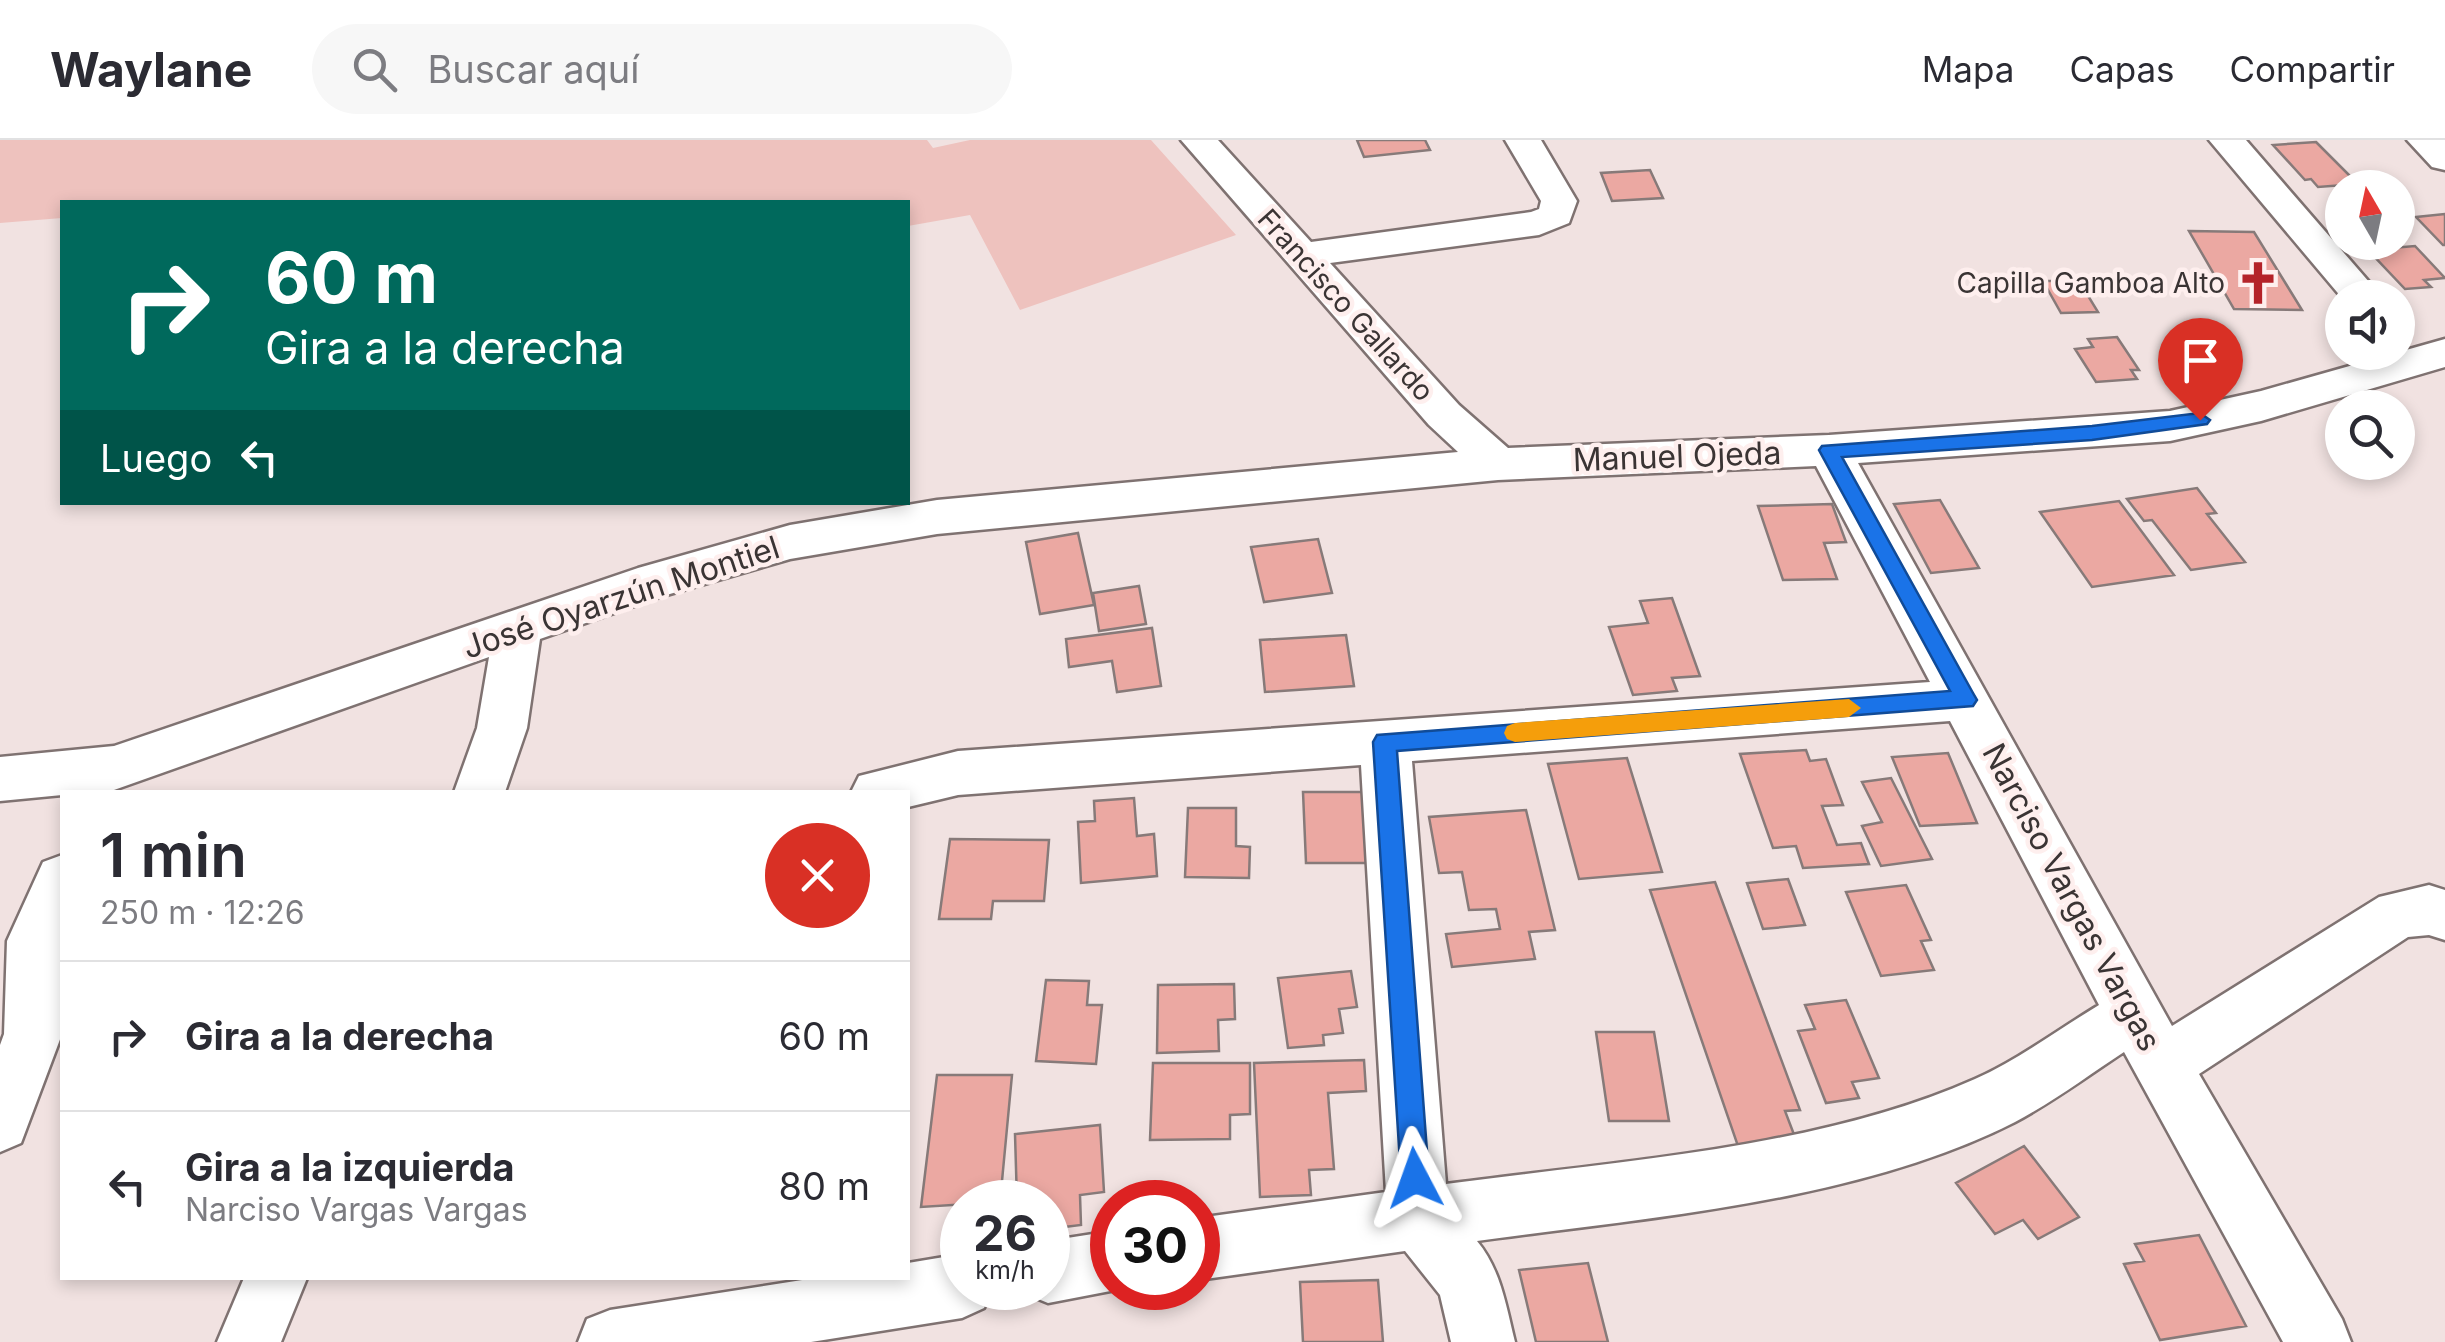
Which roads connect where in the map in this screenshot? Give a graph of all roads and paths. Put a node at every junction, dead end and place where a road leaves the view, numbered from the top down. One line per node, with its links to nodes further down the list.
1 (1199, 140): 6 (street, Francisco Gallardo)
2 (1524, 140): 6 (street)
3 (2227, 140): 7 (street)
4 (2425, 140): 5 (street)
5 (2445, 159)
6 (1302, 255): 10 (street, Francisco Gallardo)
7 (2348, 280)
8 (2420, 350): 9 (street, Manuel Ojeda)
9 (1829, 450): 10 (street, Manuel Ojeda); 12 (street, Narciso Vargas Vargas)
10 (1498, 464): 11 (street, José Oyarzún Montiel)
11 (518, 629): 15 (street, José Oyarzún Montiel); 16 (street)
12 (1966, 700): 13 (street); 20 (street, Narciso Vargas Vargas)
13 (1385, 742): 17 (street); 22 (street)
14 (0, 779): 15 (street, José Oyarzún Montiel)
15 (109, 780)
16 (481, 790)
17 (886, 790)
18 (60, 884): 21 (street)
19 (2445, 915): 20 (street)
20 (2149, 1039): 22 (street); 29 (street, Narciso Vargas Vargas)
21 (0, 1122)
22 (1418, 1218): 23 (street); 28 (street)
23 (1220, 1246)
24 (275, 1280): 26 (street)
25 (940, 1290): 27 (street)
26 (249, 1342)
27 (610, 1342)
28 (1482, 1342)
29 (2320, 1342)

